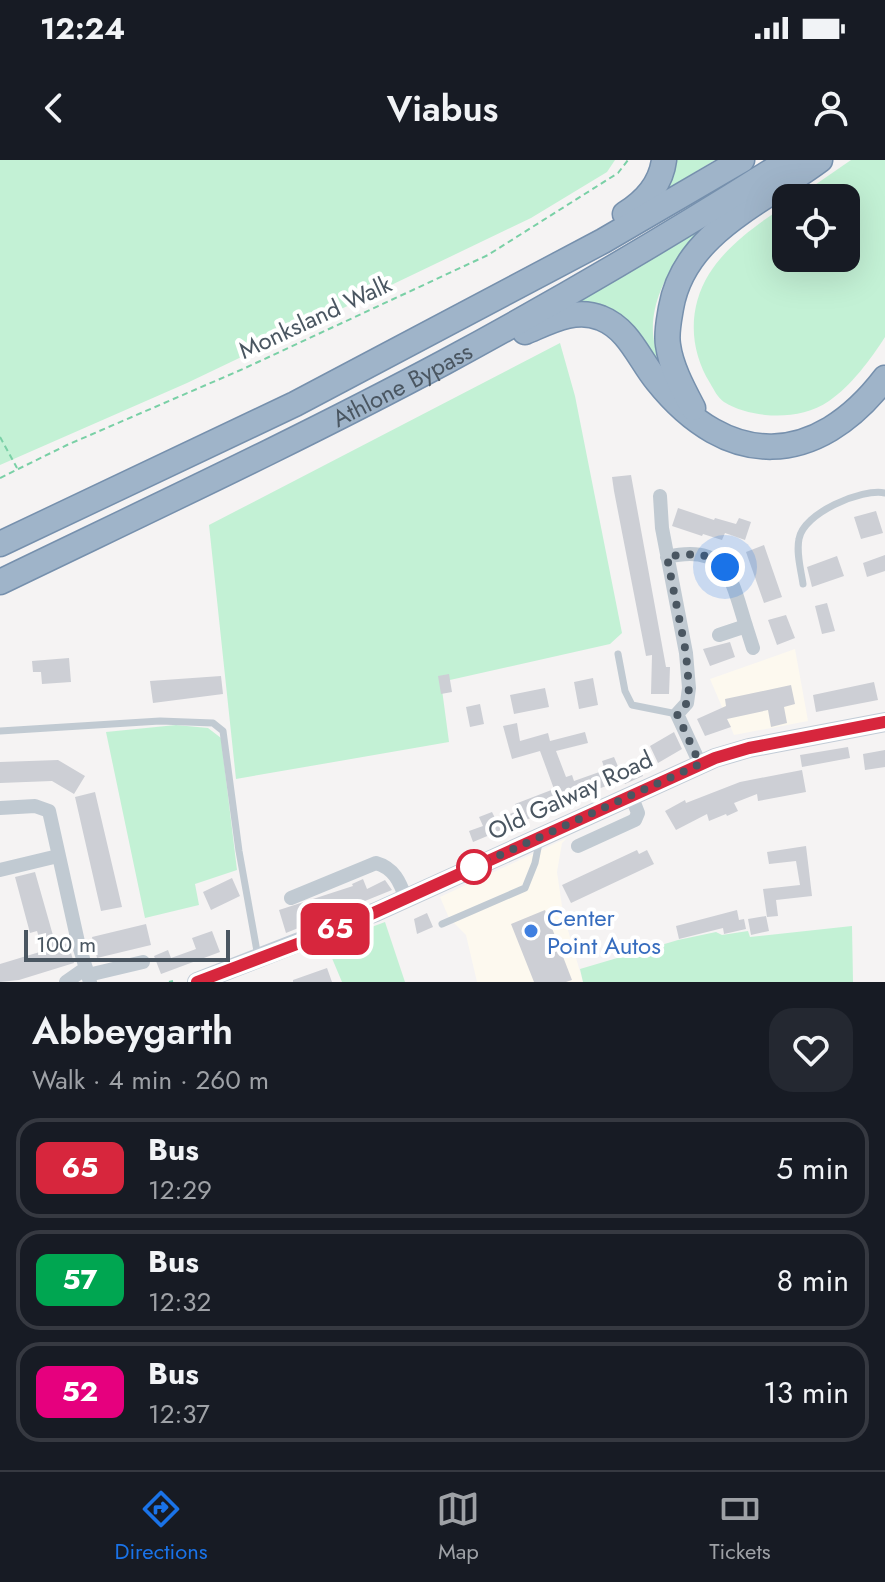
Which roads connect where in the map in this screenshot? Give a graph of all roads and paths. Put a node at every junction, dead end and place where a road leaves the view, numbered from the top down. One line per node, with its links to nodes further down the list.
1 (628, 160): 11 (path, Monksland Walk)
2 (664, 160): 6 (highway)
3 (742, 160): 6 (highway, Athlone Bypass)
4 (789, 160): 7 (highway, Athlone Bypass)
5 (820, 160): 9 (highway)
6 (552, 267): 15 (highway, Athlone Bypass)
7 (444, 362): 9 (highway); 17 (highway, Athlone Bypass)
8 (885, 378): 9 (highway)
9 (701, 425)
10 (0, 437): 11 (path)
11 (18, 469): 12 (path, Monksland Walk)
12 (0, 478)
13 (885, 493): 18 (lane)
14 (660, 496): 16 (street)
15 (0, 544)
16 (667, 557): 19 (street); 23 (street)
17 (0, 582)
18 (803, 584)
19 (746, 626): 20 (street); 21 (street)
20 (719, 635)
21 (753, 648)
22 (618, 654): 23 (lane)
23 (677, 714): 26 (street)
24 (885, 722): 26 (main road, Old Galway Road)
25 (0, 731): 36 (lane)
26 (700, 764): 27 (main road, Old Galway Road)
27 (631, 795): 29 (main road, Old Galway Road); 30 (street)
28 (0, 808): 31 (street)
29 (540, 837): 34 (main road, Old Galway Road); 35 (lane)
30 (578, 846)
31 (58, 856): 32 (street); 38 (street)
32 (0, 870)
33 (291, 898): 34 (street)
34 (406, 899): 36 (main road, Old Galway Road)
35 (442, 924)
36 (259, 959): 40 (main road, Old Galway Road)
37 (143, 962): 38 (street)
38 (88, 975): 39 (street)
39 (66, 982)
40 (197, 982)

